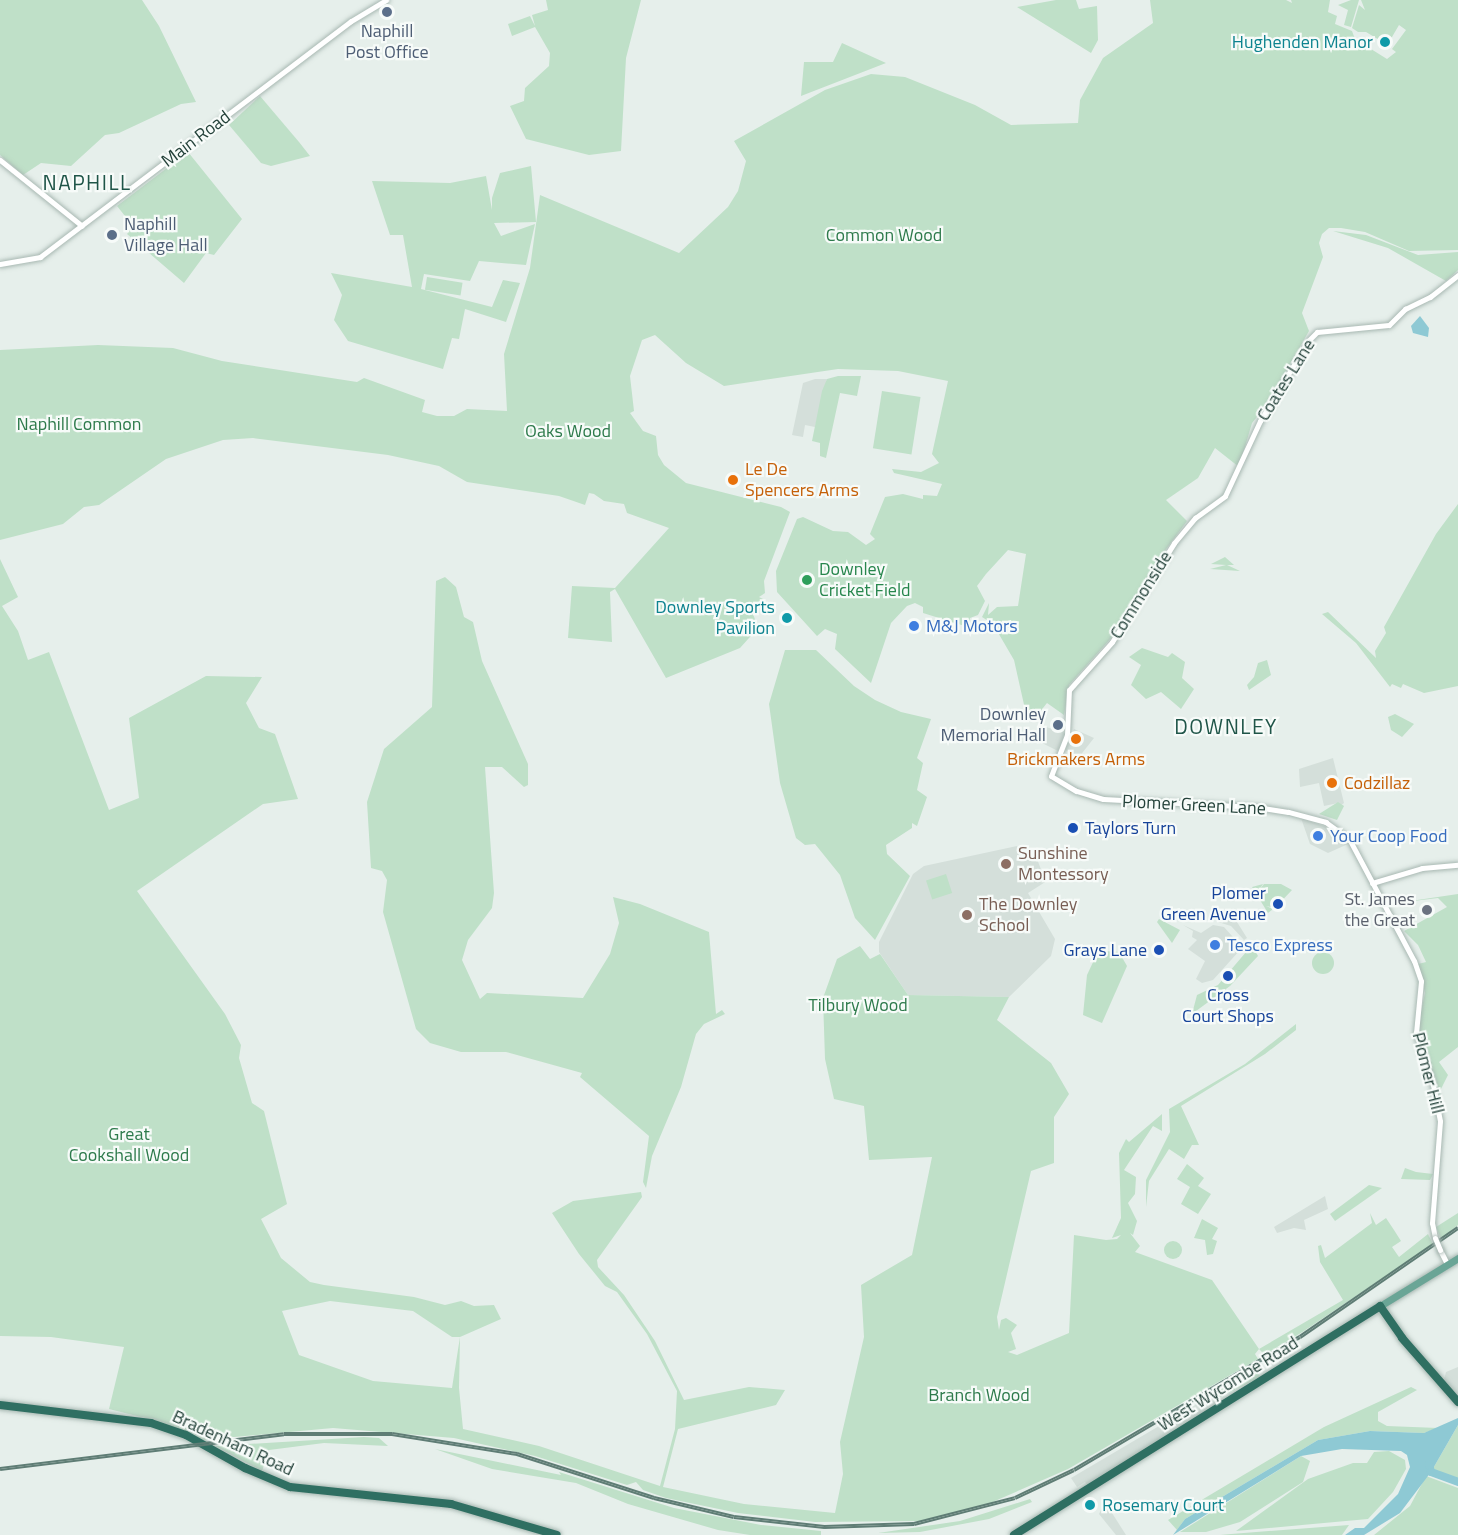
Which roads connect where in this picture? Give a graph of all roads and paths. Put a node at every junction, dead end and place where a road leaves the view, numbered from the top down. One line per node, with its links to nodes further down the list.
1 (386, 0): 3 (street, Main Road)
2 (0, 160): 3 (street)
3 (82, 226): 4 (street, Main Road)
4 (0, 264)
5 (1458, 275): 6 (street, Coates Lane)
6 (1217, 505): 7 (street, Commonside)
7 (1050, 776): 8 (street, Plomer Green Lane)
8 (1339, 830): 10 (street, Plomer Hill)
9 (1458, 865): 10 (street)
10 (1372, 883): 12 (street, Plomer Hill, bridge)
11 (1458, 1258): 12 (main road, West Wycombe Road)
12 (1447, 1264): 13 (main road, West Wycombe Road)
13 (1380, 1306): 14 (highway); 17 (highway, West Wycombe Road)
14 (1458, 1402)
15 (0, 1405): 16 (highway, Bradenham Road)
16 (557, 1535)
17 (1014, 1535)

